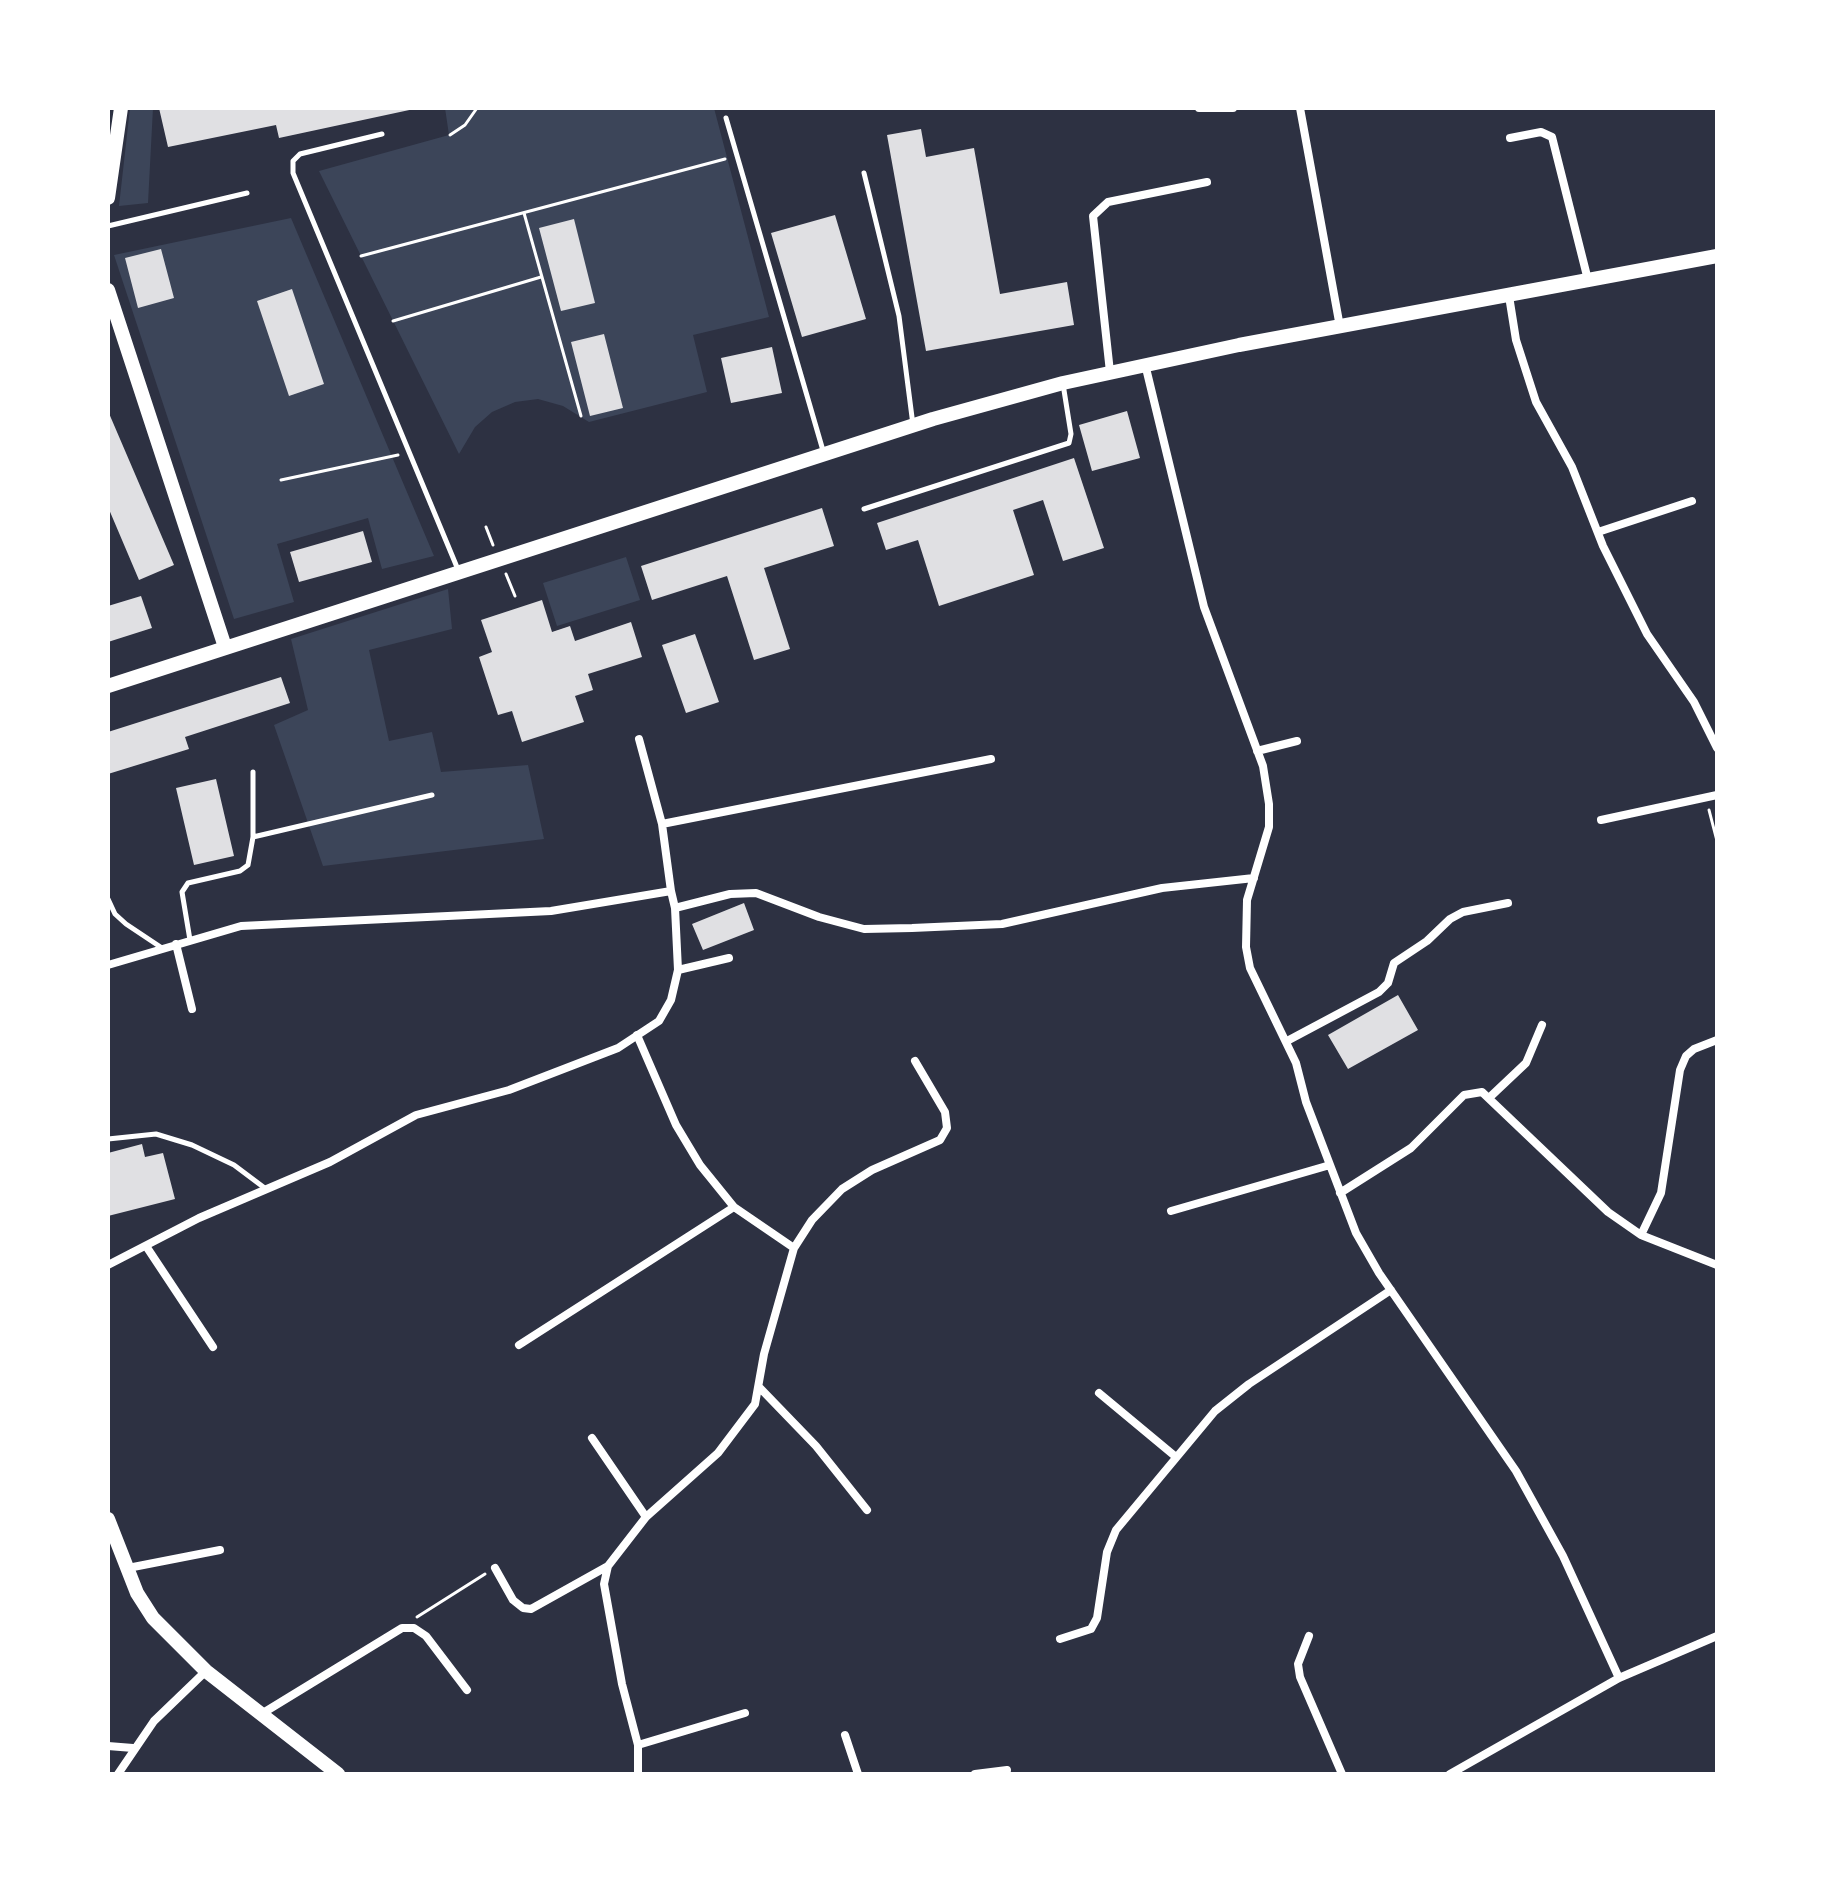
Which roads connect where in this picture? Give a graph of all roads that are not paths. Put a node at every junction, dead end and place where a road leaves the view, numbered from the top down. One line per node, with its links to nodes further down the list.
1 (121, 108): 11 (main road)
2 (1199, 108): 3 (street)
3 (1233, 108)
4 (1300, 108): 17 (street)
5 (726, 118): 22 (lane)
6 (382, 134): 26 (lane)
7 (1510, 138): 14 (street)
8 (864, 173): 21 (lane)
9 (1207, 182): 19 (street)
10 (247, 193): 12 (lane)
11 (108, 198)
12 (108, 226)
13 (1717, 256): 14 (main road)
14 (1588, 281): 16 (main road)
15 (108, 290): 27 (main road)
16 (1509, 296): 17 (main road); 25 (street)
17 (1340, 327): 18 (main road)
18 (1145, 364): 19 (main road); 32 (street)
19 (1110, 372): 20 (main road)
20 (1063, 383): 21 (main road); 24 (lane)
21 (913, 426): 22 (main road)
22 (824, 454): 26 (main road)
23 (1692, 501): 25 (street)
24 (864, 509)
25 (1598, 532): 31 (street)
26 (460, 573): 27 (main road)
27 (225, 647): 28 (main road)
28 (108, 686)
29 (639, 739): 38 (street)
30 (1297, 741): 32 (street)
31 (1717, 748)
32 (1257, 751): 40 (street)
33 (991, 759): 38 (street)
34 (253, 772): 39 (lane)
35 (432, 795): 39 (lane)
36 (1717, 795): 37 (street)
37 (1601, 820)
38 (662, 824): 41 (street)
39 (253, 837): 45 (lane)
40 (1254, 878): 44 (street); 55 (street)
41 (671, 891): 44 (street); 45 (street)
42 (108, 899): 47 (lane)
43 (1508, 903): 55 (street)
44 (675, 908): 50 (street)
45 (190, 941): 46 (street)
46 (176, 944): 47 (street); 51 (street)
47 (162, 948): 49 (street)
48 (729, 958): 50 (street)
49 (108, 965)
50 (678, 970): 53 (street)
51 (192, 1009)
52 (1542, 1025): 57 (street)
53 (637, 1035): 60 (street); 62 (street)
54 (1717, 1040): 64 (street)
55 (1287, 1041): 59 (street)
56 (915, 1061): 66 (street)
57 (1490, 1097): 61 (street); 64 (street)
58 (108, 1139): 60 (lane)
59 (1330, 1165): 61 (street); 63 (street)
60 (267, 1189): 65 (street)
61 (1340, 1193): 69 (street)
62 (734, 1207): 66 (street); 70 (street)
63 (1171, 1211)
64 (1641, 1235): 68 (street)
65 (146, 1246): 67 (street); 71 (street)
66 (794, 1248): 72 (street)
67 (108, 1265)
68 (1717, 1265)
69 (1391, 1290): 75 (street); 87 (street)
70 (519, 1345)
71 (213, 1347)
72 (760, 1388): 76 (street); 77 (street)
73 (1099, 1393): 75 (street)
74 (592, 1438): 77 (street)
75 (1176, 1457): 85 (street)
76 (867, 1510)
77 (646, 1517): 80 (street)
78 (108, 1519): 81 (main road)
79 (220, 1550): 81 (street)
80 (608, 1566): 82 (street); 92 (street)
81 (128, 1568): 86 (main road)
82 (495, 1568)
83 (1309, 1636): 101 (street)
84 (1717, 1636): 87 (street)
85 (1060, 1639)
86 (206, 1671): 89 (main road); 94 (street)
87 (1619, 1678): 102 (street)
88 (467, 1690): 89 (street)
89 (263, 1713): 97 (main road)
90 (745, 1713): 92 (street)
91 (845, 1735): 99 (street)
92 (638, 1745): 98 (street)
93 (108, 1746): 94 (street)
94 (133, 1748): 96 (street)
95 (1007, 1770): 100 (street)
96 (118, 1774)
97 (338, 1774)
98 (638, 1774)
99 (858, 1774)
100 (975, 1774)
101 (1342, 1774)
102 (1450, 1774)

